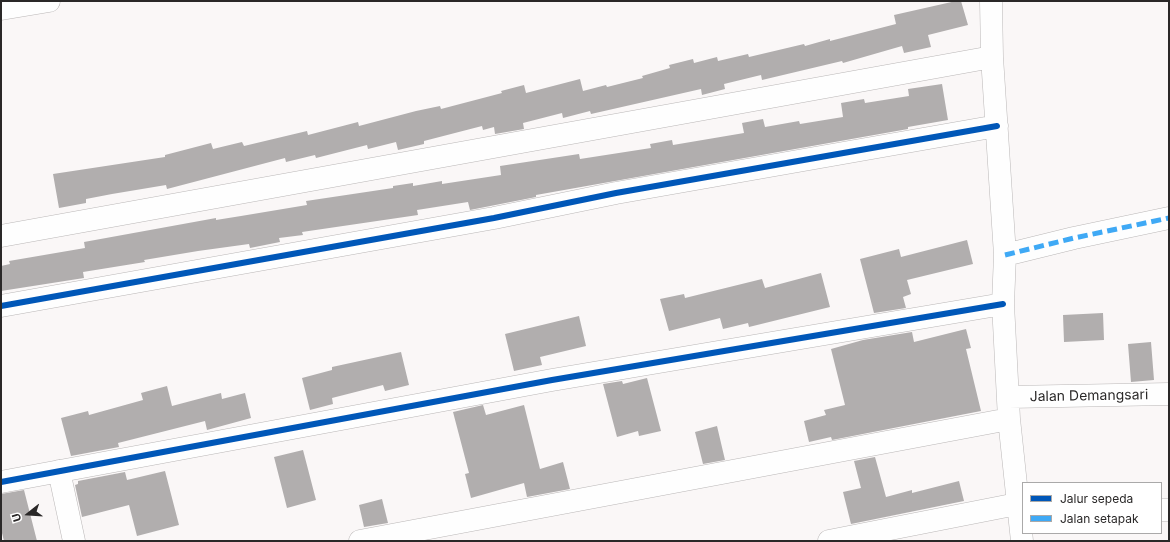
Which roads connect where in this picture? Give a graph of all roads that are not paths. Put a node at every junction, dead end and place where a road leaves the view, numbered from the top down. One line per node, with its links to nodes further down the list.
1 (49, 1): 3 (street)
2 (991, 1): 4 (street)
3 (1, 9)
4 (992, 57): 5 (street); 7 (street)
5 (997, 126): 8 (street); 10 (street)
6 (1169, 218): 8 (street)
7 (1, 236)
8 (1005, 255): 9 (street)
9 (1003, 304): 12 (street); 14 (street)
10 (1, 306)
11 (1169, 394): 12 (street, Jalan Demangsari)
12 (1009, 397): 13 (street)
13 (1009, 419): 16 (street); 18 (street)
14 (59, 471): 15 (street); 17 (street)
15 (1, 482)
16 (1020, 505): 19 (street); 20 (street)
17 (74, 541)
18 (360, 541)
19 (829, 541)
20 (1022, 541)

